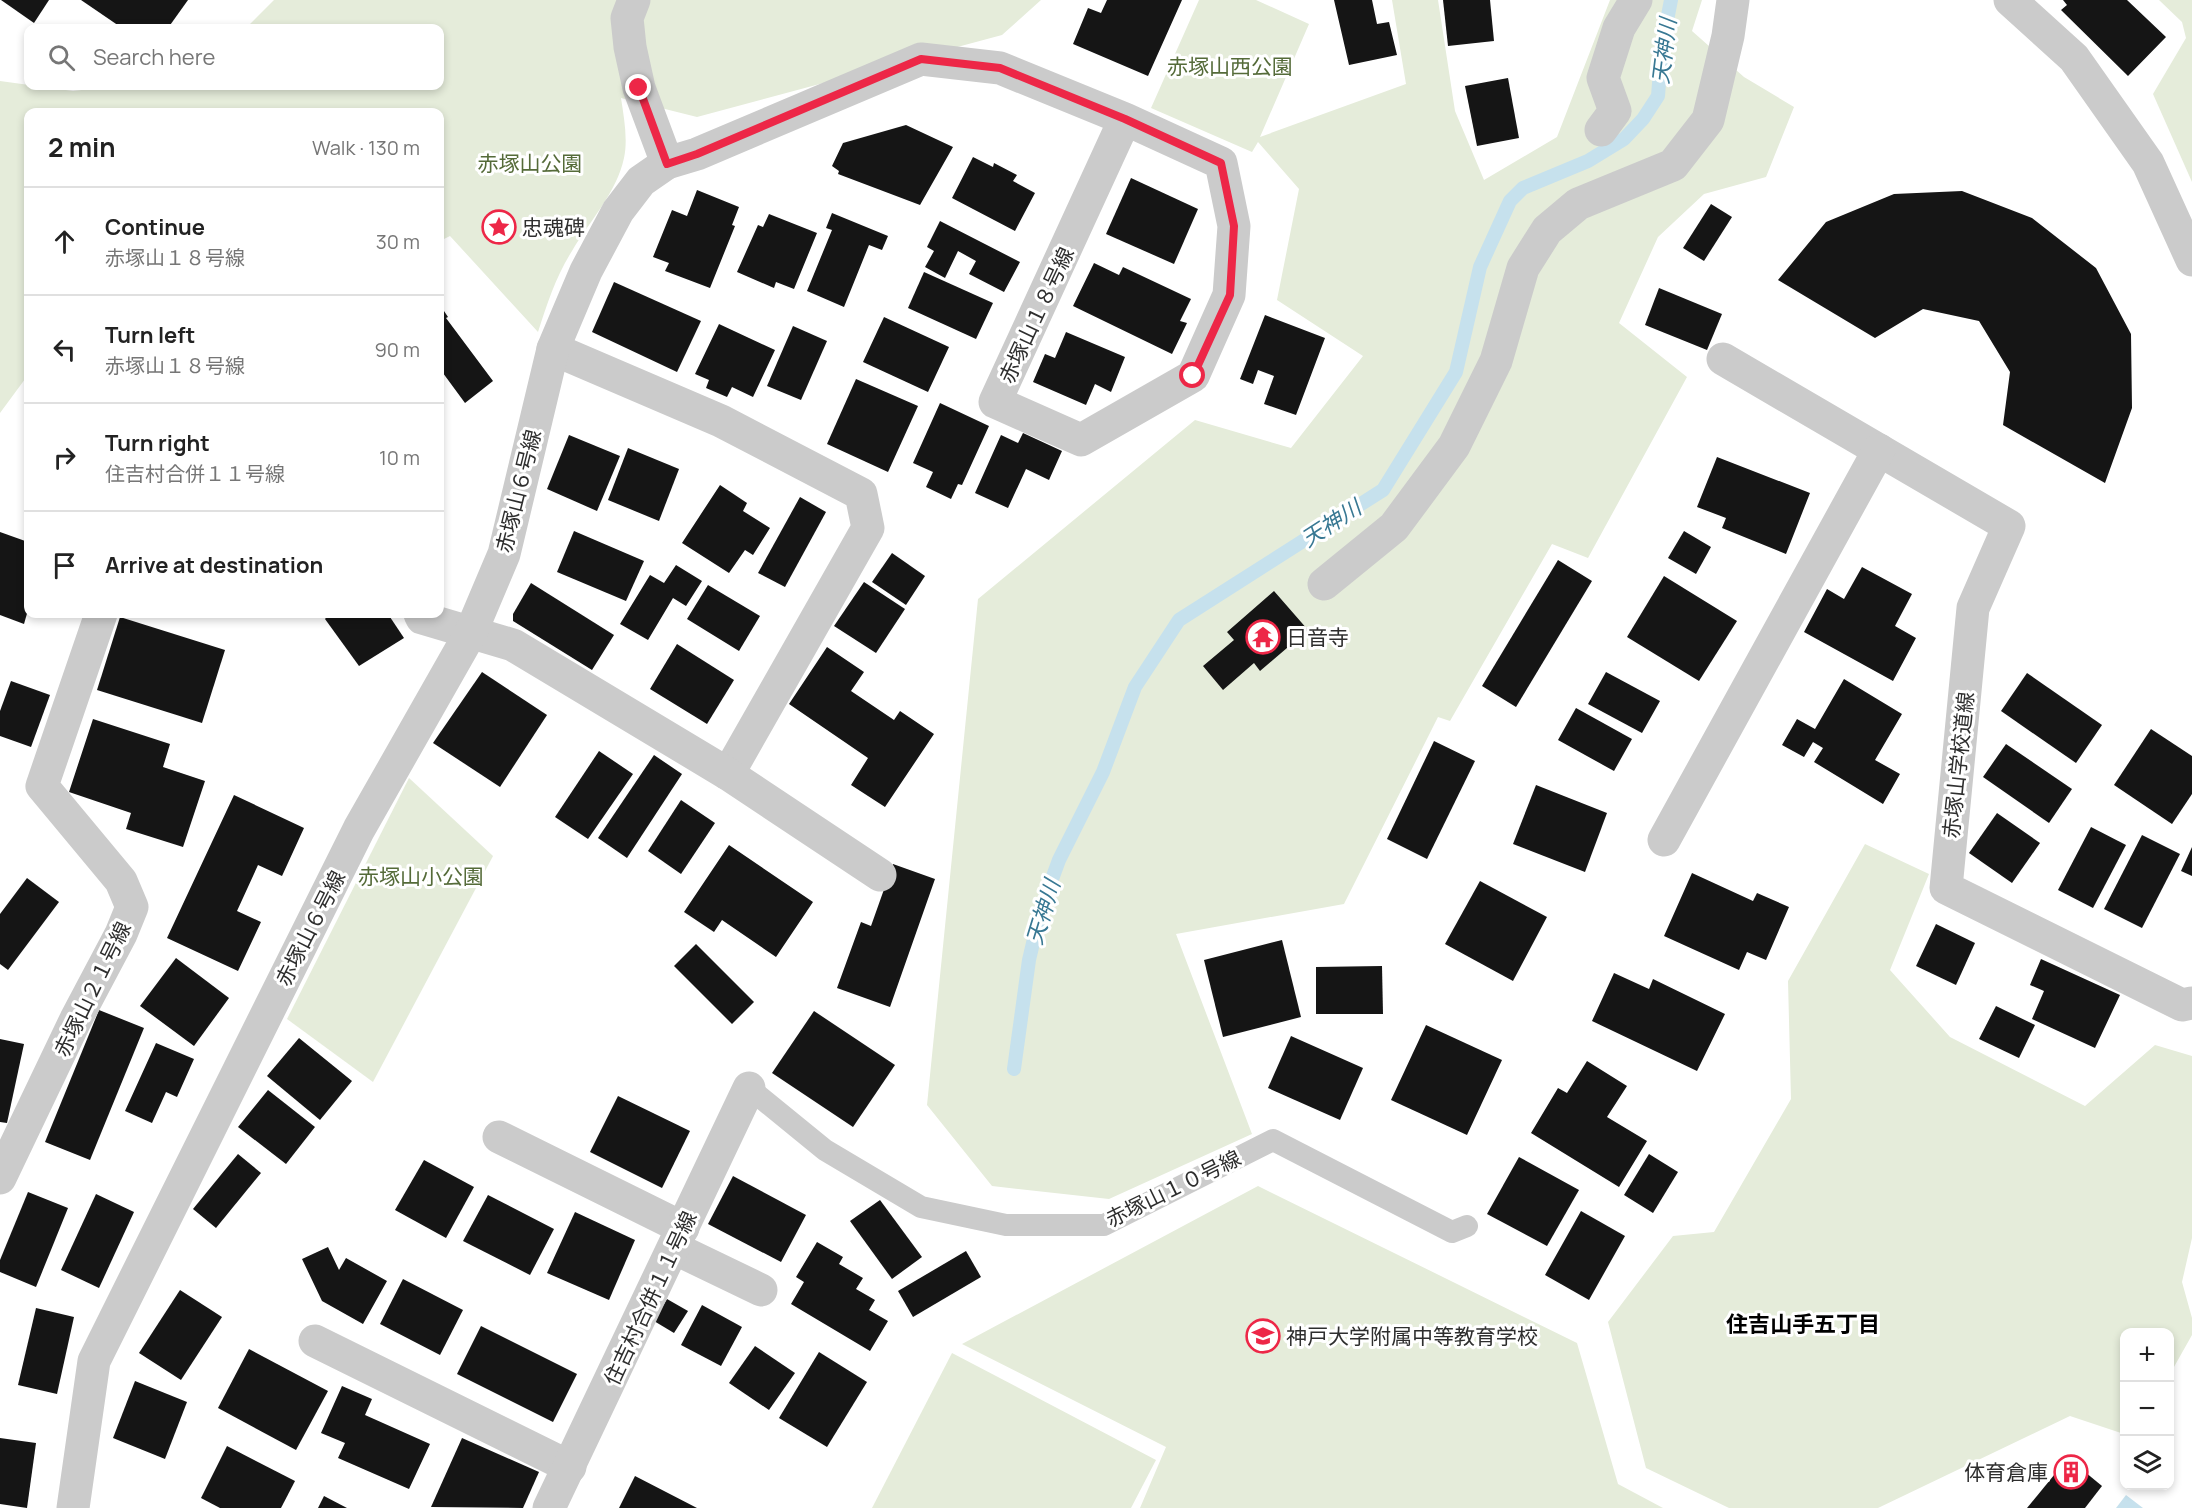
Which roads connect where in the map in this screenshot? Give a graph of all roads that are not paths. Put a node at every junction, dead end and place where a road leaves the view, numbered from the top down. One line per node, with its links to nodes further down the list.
1 (634, 0): 7 (street)
2 (1636, 0): 6 (street)
3 (1733, 0): 12 (street)
4 (2010, 0): 8 (street)
5 (1125, 119): 5 (street, 赤塚山１８号線); 7 (street, 赤塚山１８号線)
6 (1601, 130)
7 (667, 164): 9 (street)
8 (2192, 260)
9 (553, 349): 15 (street, 赤塚山６号線); 16 (street)
10 (1724, 360): 11 (street, 赤塚山学校道線)
11 (1879, 450): 17 (street); 19 (street, 赤塚山学校道線)
12 (1324, 584)
13 (100, 618): 22 (street, 赤塚山２１号線)
14 (422, 618): 15 (street)
15 (471, 632): 16 (street); 28 (street, 赤塚山６号線)
16 (728, 774): 18 (street)
17 (1664, 840)
18 (880, 874)
19 (2192, 1003)
20 (749, 1088): 23 (lane, 赤塚山１０号線); 24 (street, 住吉村合併１１号線)
21 (499, 1137): 24 (street)
22 (0, 1178)
23 (1467, 1226)
24 (678, 1238): 25 (street); 27 (street, 住吉村合併１１号線)
25 (760, 1290)
26 (315, 1341): 27 (street)
27 (570, 1467): 29 (street, 住吉村合併１１号線)
28 (73, 1508)
29 (549, 1508)

